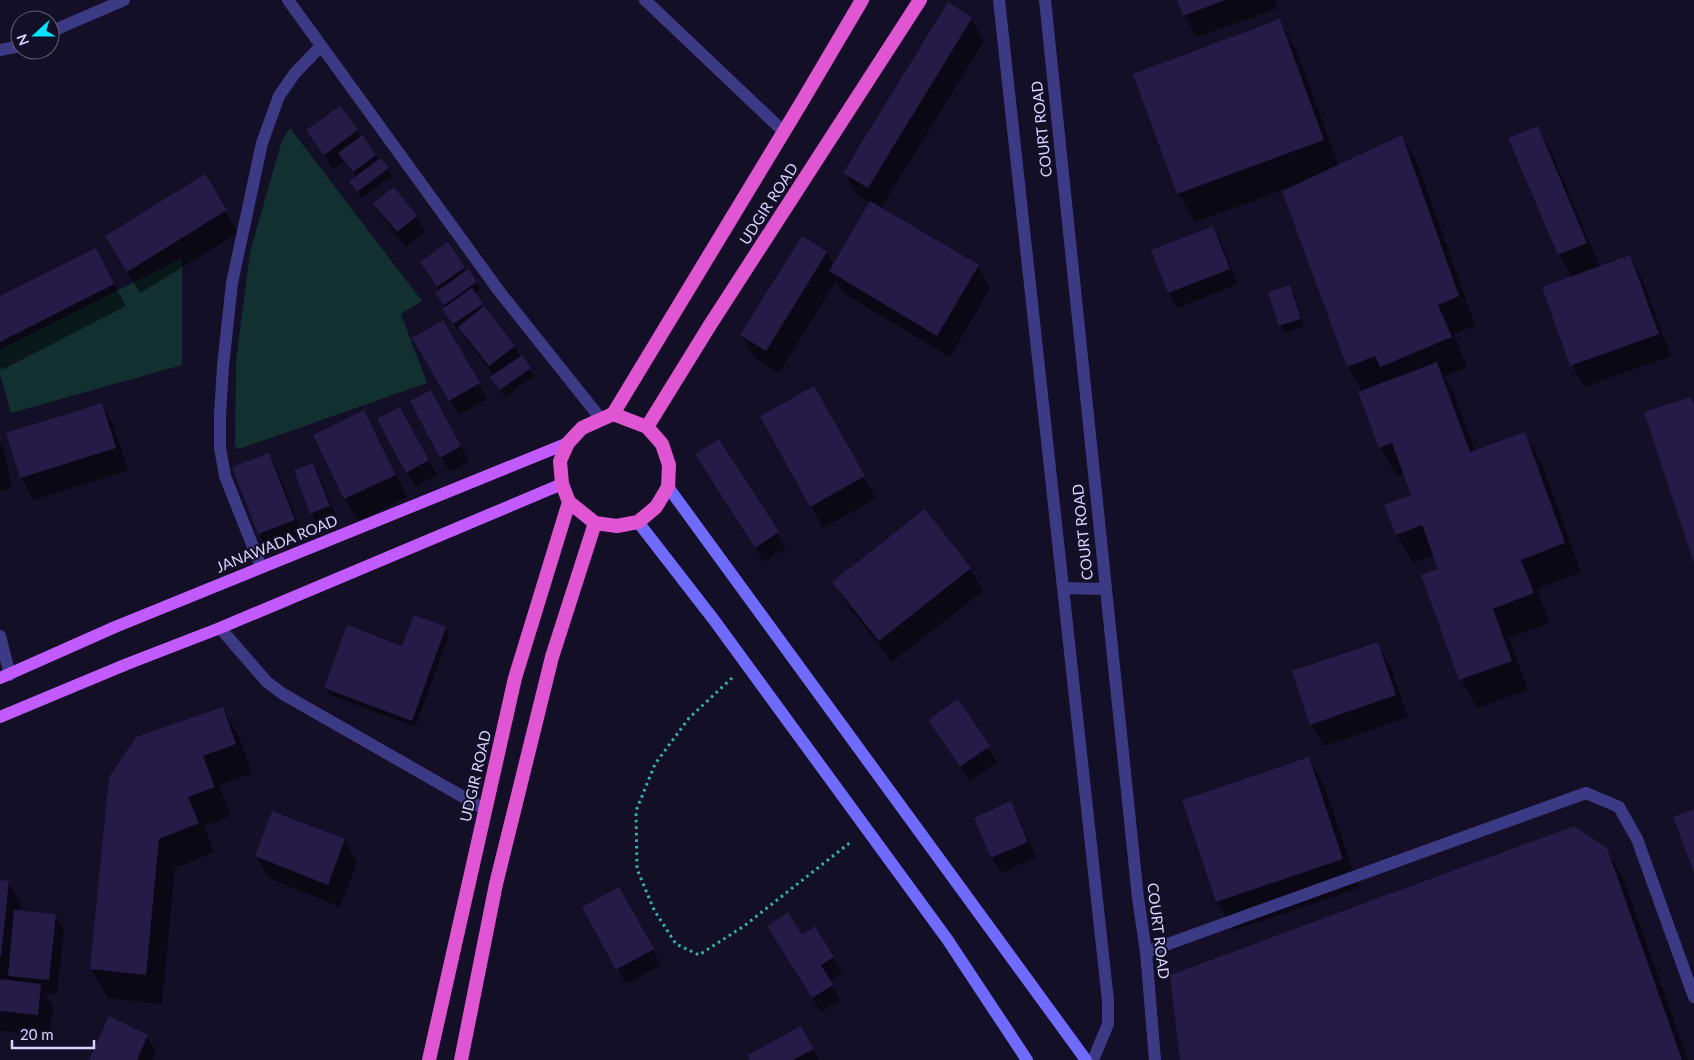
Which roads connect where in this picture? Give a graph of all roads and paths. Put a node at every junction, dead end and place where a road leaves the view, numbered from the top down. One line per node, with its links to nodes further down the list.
1 (124, 0): 8 (street)
2 (288, 0): 9 (street)
3 (645, 0): 10 (street)
4 (862, 0): 10 (highway, UDGIR ROAD)
5 (920, 0): 12 (highway, UDGIR ROAD)
6 (999, 0): 20 (street)
7 (1045, 0): 21 (street, COURT ROAD)
8 (60, 28)
9 (321, 46): 11 (street); 19 (street)
10 (784, 132): 11 (highway, UDGIR ROAD)
11 (607, 416): 12 (highway); 13 (highway)
12 (647, 427): 15 (highway)
13 (568, 443): 14 (highway); 19 (main road, JANAWADA ROAD)
14 (562, 484): 16 (highway); 22 (main road)
15 (668, 486): 17 (highway); 34 (main road)
16 (569, 502): 18 (highway); 27 (highway, UDGIR ROAD)
17 (638, 522): 18 (highway); 24 (main road)
18 (595, 523): 32 (highway)
19 (261, 568): 25 (main road, JANAWADA ROAD)
20 (1063, 588): 21 (street); 35 (street)
21 (1106, 589): 29 (street, COURT ROAD)
22 (220, 628): 26 (main road); 27 (street)
23 (0, 636): 25 (street)
24 (746, 665): 28 (main road); 28 (path)
25 (5, 676)
26 (0, 717)
27 (486, 810): 31 (highway, UDGIR ROAD)
28 (867, 830): 33 (main road)
29 (1146, 952): 30 (street); 36 (street, COURT ROAD)
30 (1694, 997)
31 (430, 1060)
32 (461, 1060)
33 (1028, 1060)
34 (1086, 1060)
35 (1093, 1060)
36 (1155, 1060)

